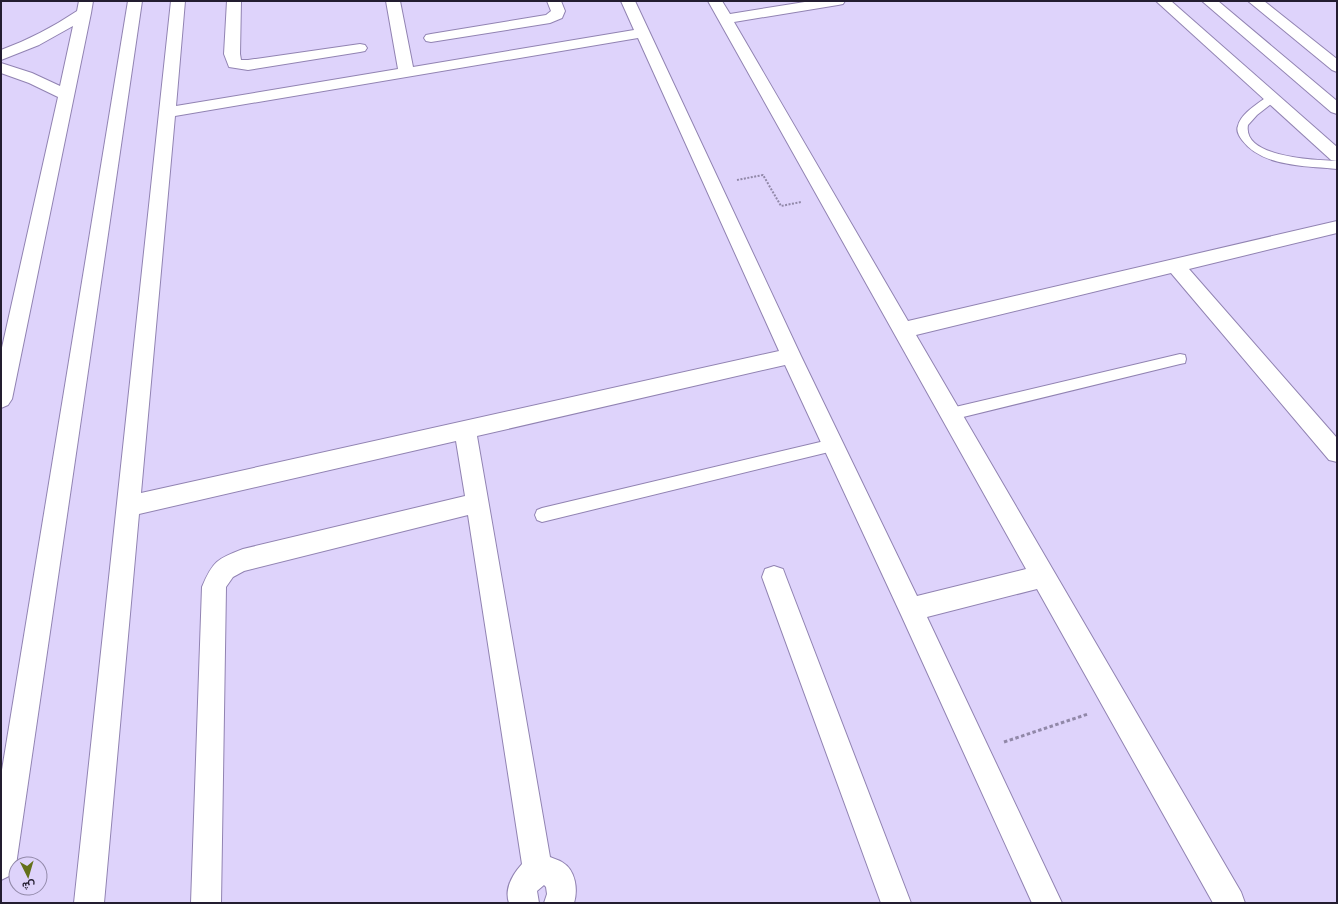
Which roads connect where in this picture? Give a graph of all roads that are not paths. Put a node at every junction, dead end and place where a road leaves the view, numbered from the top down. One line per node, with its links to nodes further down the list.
1 (134, 1): 44 (street)
2 (178, 1): 25 (street)
3 (234, 1): 15 (street)
4 (393, 1): 20 (street)
5 (557, 1): 14 (street)
6 (628, 1): 13 (street)
7 (838, 1): 12 (street)
8 (1163, 1): 21 (street)
9 (1209, 1): 19 (street)
10 (1255, 1): 17 (street)
11 (85, 7): 16 (street); 22 (street)
12 (720, 10): 30 (street)
13 (643, 33): 20 (street); 31 (street)
14 (431, 38)
15 (360, 48)
16 (1, 55)
17 (1337, 67)
18 (1, 68): 22 (street)
19 (1291, 70): 21 (street); 24 (street)
20 (406, 72): 25 (street)
21 (1250, 78): 23 (street)
22 (66, 95): 33 (street)
23 (1272, 98): 26 (street); 27 (lane)
24 (1337, 109)
25 (167, 112): 39 (street)
26 (1337, 156)
27 (1337, 165)
28 (1337, 227): 29 (street)
29 (1175, 266): 30 (street); 37 (street)
30 (904, 330): 34 (street)
31 (791, 356): 35 (street); 36 (street)
32 (1180, 359): 34 (lane)
33 (1, 399)
34 (951, 414): 41 (street)
35 (465, 430): 38 (street); 39 (street)
36 (833, 445): 40 (lane); 43 (street)
37 (1337, 453)
38 (477, 503): 45 (street); 47 (street)
39 (128, 506): 46 (street)
40 (542, 515)
41 (1043, 576): 43 (street); 52 (street)
42 (774, 577): 50 (street)
43 (911, 609): 51 (street)
44 (1, 865)
45 (538, 871): 48 (street); 49 (street)
46 (89, 903)
47 (206, 903)
48 (524, 903)
49 (559, 903)
50 (896, 903)
51 (1047, 903)
52 (1230, 903)

